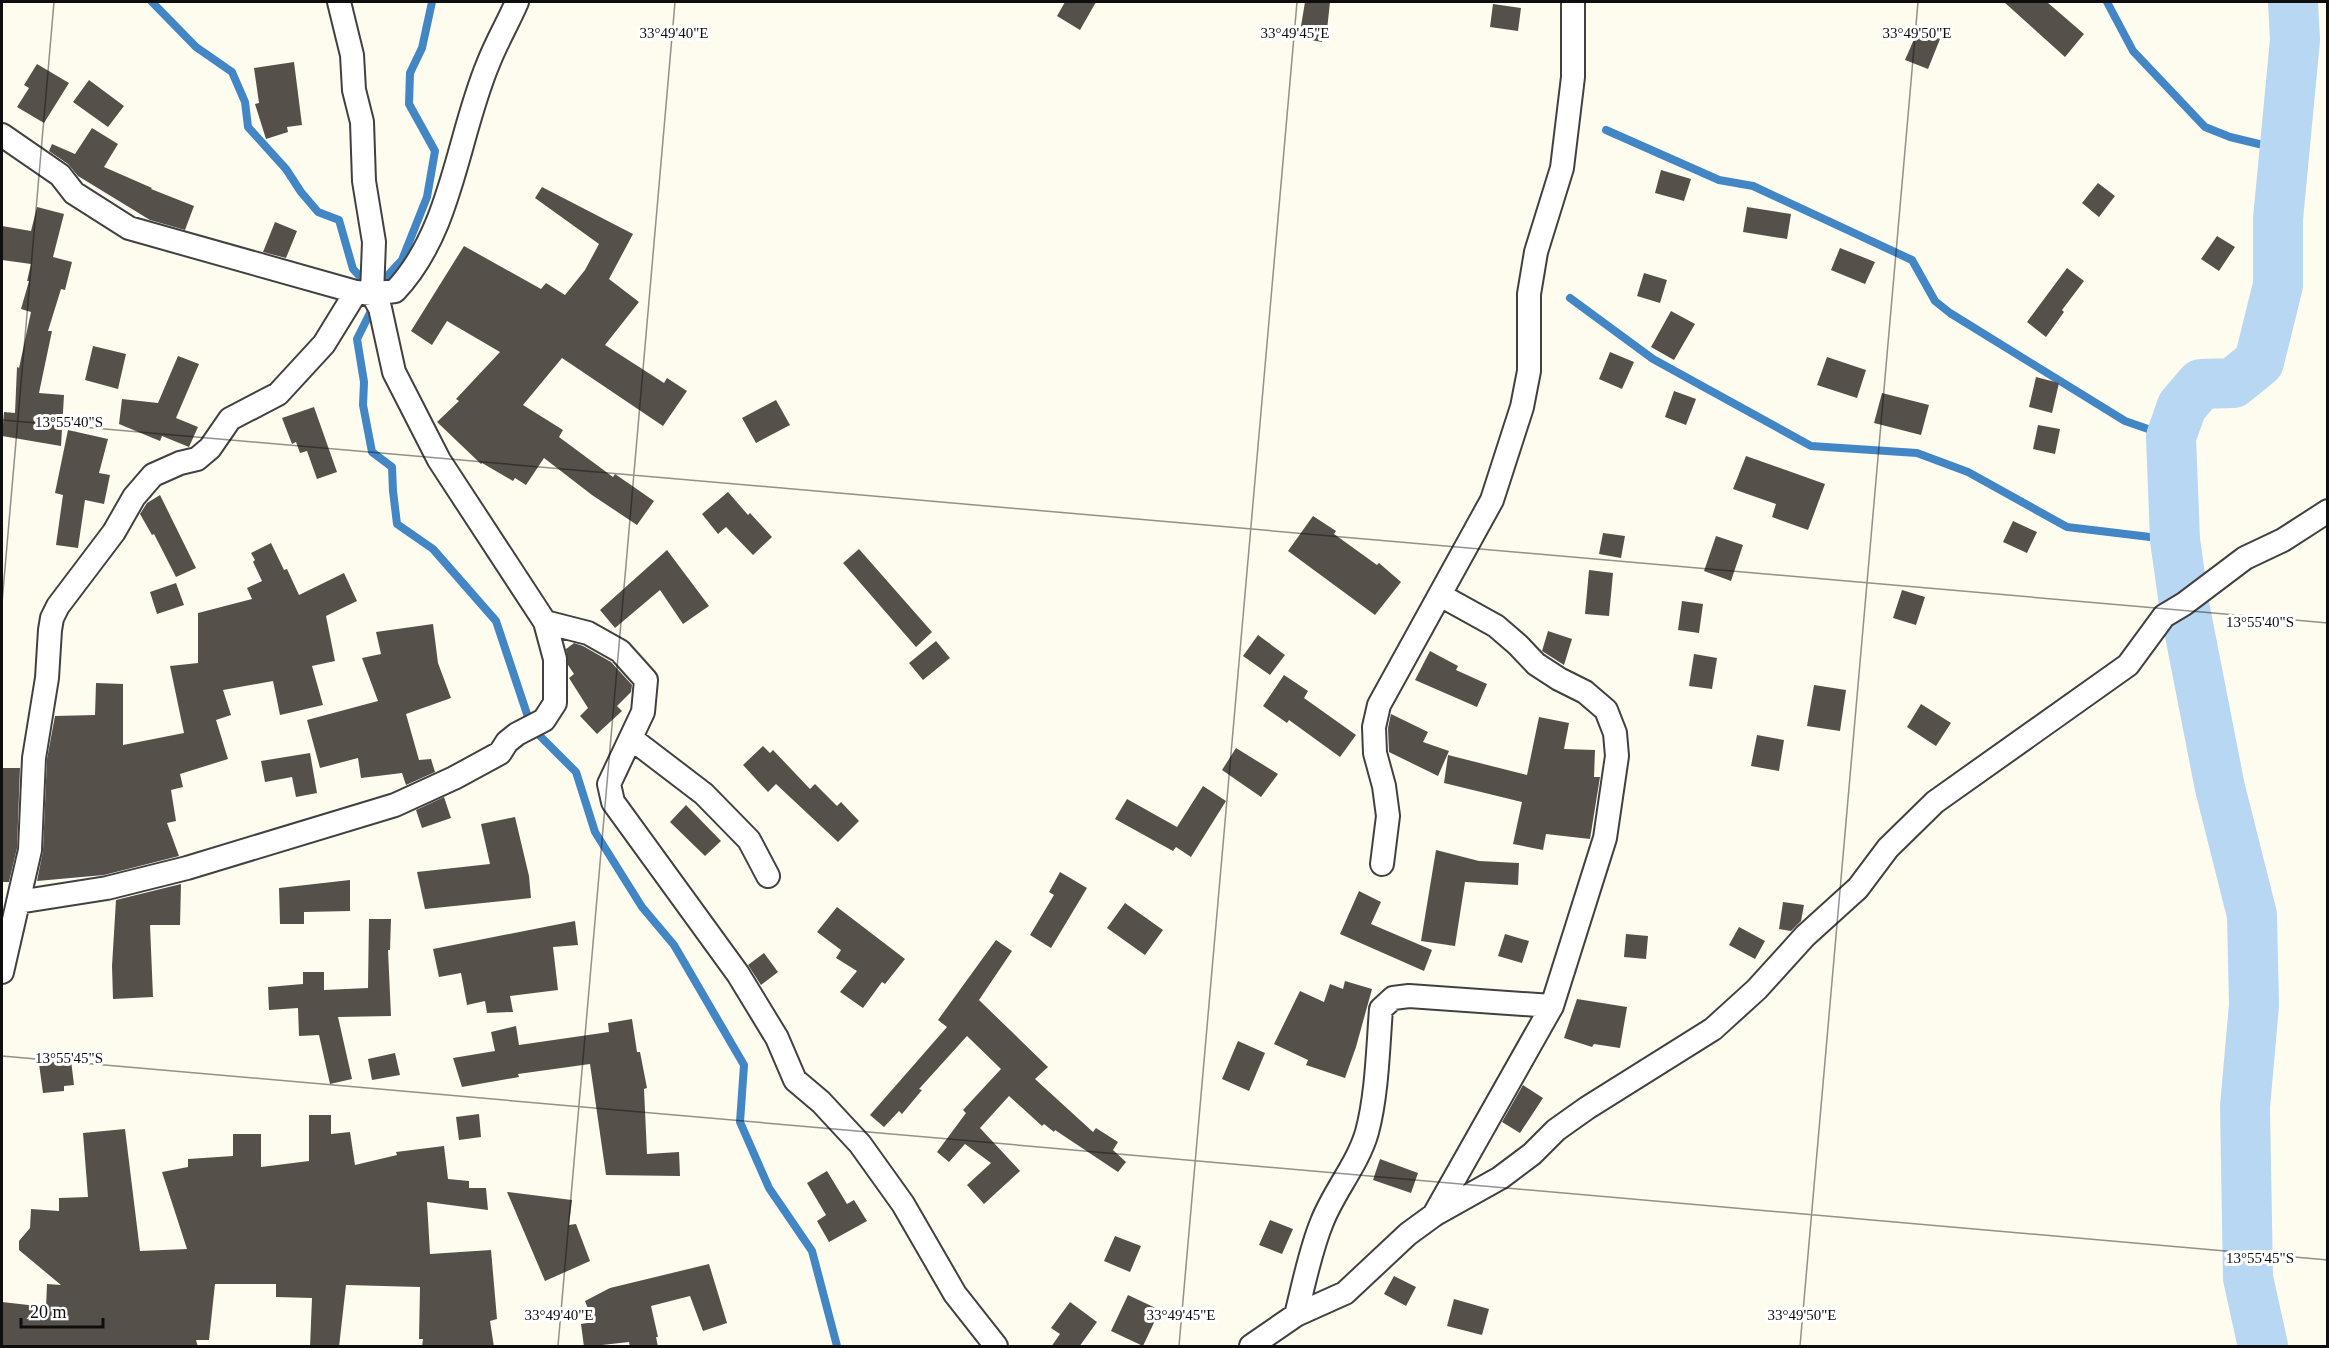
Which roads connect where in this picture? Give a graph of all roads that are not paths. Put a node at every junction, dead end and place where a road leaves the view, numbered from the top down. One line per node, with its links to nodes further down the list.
1 (339, 2): 5 (street)
2 (517, 2): 5 (street)
3 (1573, 2): 7 (street)
4 (2, 135): 5 (street)
5 (364, 293): 8 (street); 12 (street)
6 (2328, 511): 15 (street)
7 (1440, 595): 10 (street); 14 (street)
8 (545, 621): 9 (street); 12 (street)
9 (632, 739): 11 (street); 17 (street)
10 (1382, 864)
11 (768, 876)
12 (18, 902): 13 (street)
13 (2, 972)
14 (1552, 1006): 15 (street); 16 (street)
15 (1434, 1215): 16 (street)
16 (1296, 1315): 18 (street)
17 (996, 1347)
18 (1251, 1347)

